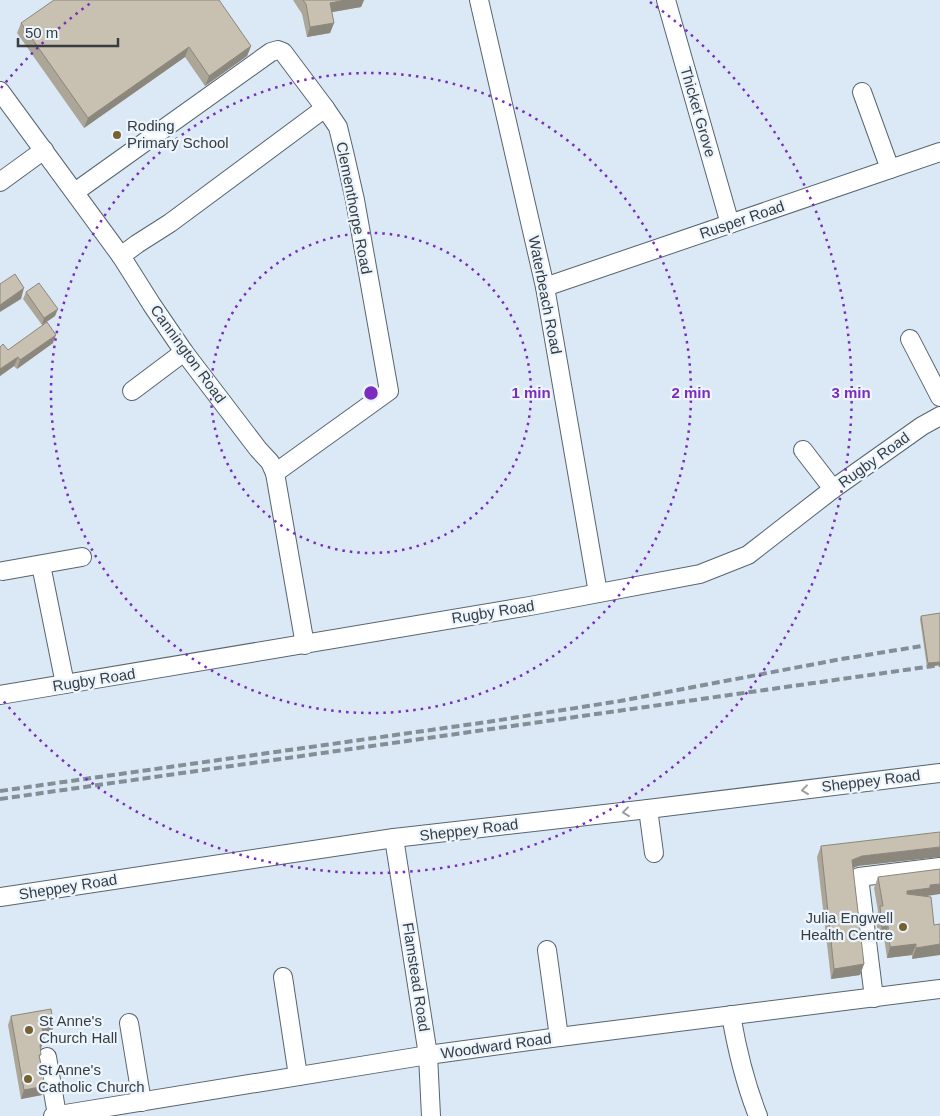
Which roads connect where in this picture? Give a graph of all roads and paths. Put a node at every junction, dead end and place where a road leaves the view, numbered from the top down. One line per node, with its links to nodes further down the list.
1 (479, 0): 13 (street, Waterbeach Road)
2 (666, 0): 11 (street, Thicket Grove)
3 (0, 91): 6 (street, Cannington Road)
4 (862, 92): 8 (street)
5 (325, 108): 10 (street); 12 (street); 20 (street, Clementhorpe Road)
6 (44, 150): 9 (street); 10 (street, Cannington Road)
7 (940, 152): 8 (street, Rusper Road)
8 (890, 169): 11 (street, Rusper Road)
9 (0, 182)
10 (75, 192): 12 (street, Cannington Road)
11 (730, 224): 13 (street, Rusper Road)
12 (121, 256): 15 (street, Cannington Road)
13 (545, 287): 25 (street, Waterbeach Road)
14 (910, 339): 17 (street)
15 (184, 352): 16 (street); 20 (street, Cannington Road)
16 (132, 391)
17 (940, 398)
18 (940, 416): 21 (street, Rugby Road)
19 (803, 450): 21 (street)
20 (275, 473): 26 (street, Cannington Road)
21 (833, 489): 25 (street, Rugby Road)
22 (82, 557): 23 (street)
23 (41, 565): 24 (street); 27 (street)
24 (3, 571)
25 (598, 594): 26 (street, Rugby Road)
26 (305, 645): 27 (street, Rugby Road)
27 (65, 684): 28 (street, Rugby Road)
28 (0, 696)
29 (940, 773): 30 (street, Sheppey Road, one-way to 30)
30 (648, 809): 31 (street, Sheppey Road, one-way to 31); 32 (street)
31 (394, 838): 34 (street, Sheppey Road); 42 (street, Flamstead Road)
32 (654, 853)
33 (940, 867): 38 (street)
34 (0, 897)
35 (547, 950): 41 (street)
36 (283, 976): 44 (street)
37 (940, 989): 38 (street, Woodward Road)
38 (874, 998): 39 (street, Woodward Road)
39 (731, 1016): 41 (street, Woodward Road); 49 (street)
40 (129, 1023): 45 (street)
41 (559, 1037): 42 (street, Woodward Road)
42 (428, 1055): 44 (street, Woodward Road); 48 (street, Flamstead Road)
43 (47, 1057): 47 (street)
44 (298, 1076): 45 (street, Woodward Road)
45 (142, 1102): 46 (street, Woodward Road)
46 (109, 1112): 47 (street, Woodward Road)
47 (55, 1116)
48 (431, 1116)
49 (758, 1116)

